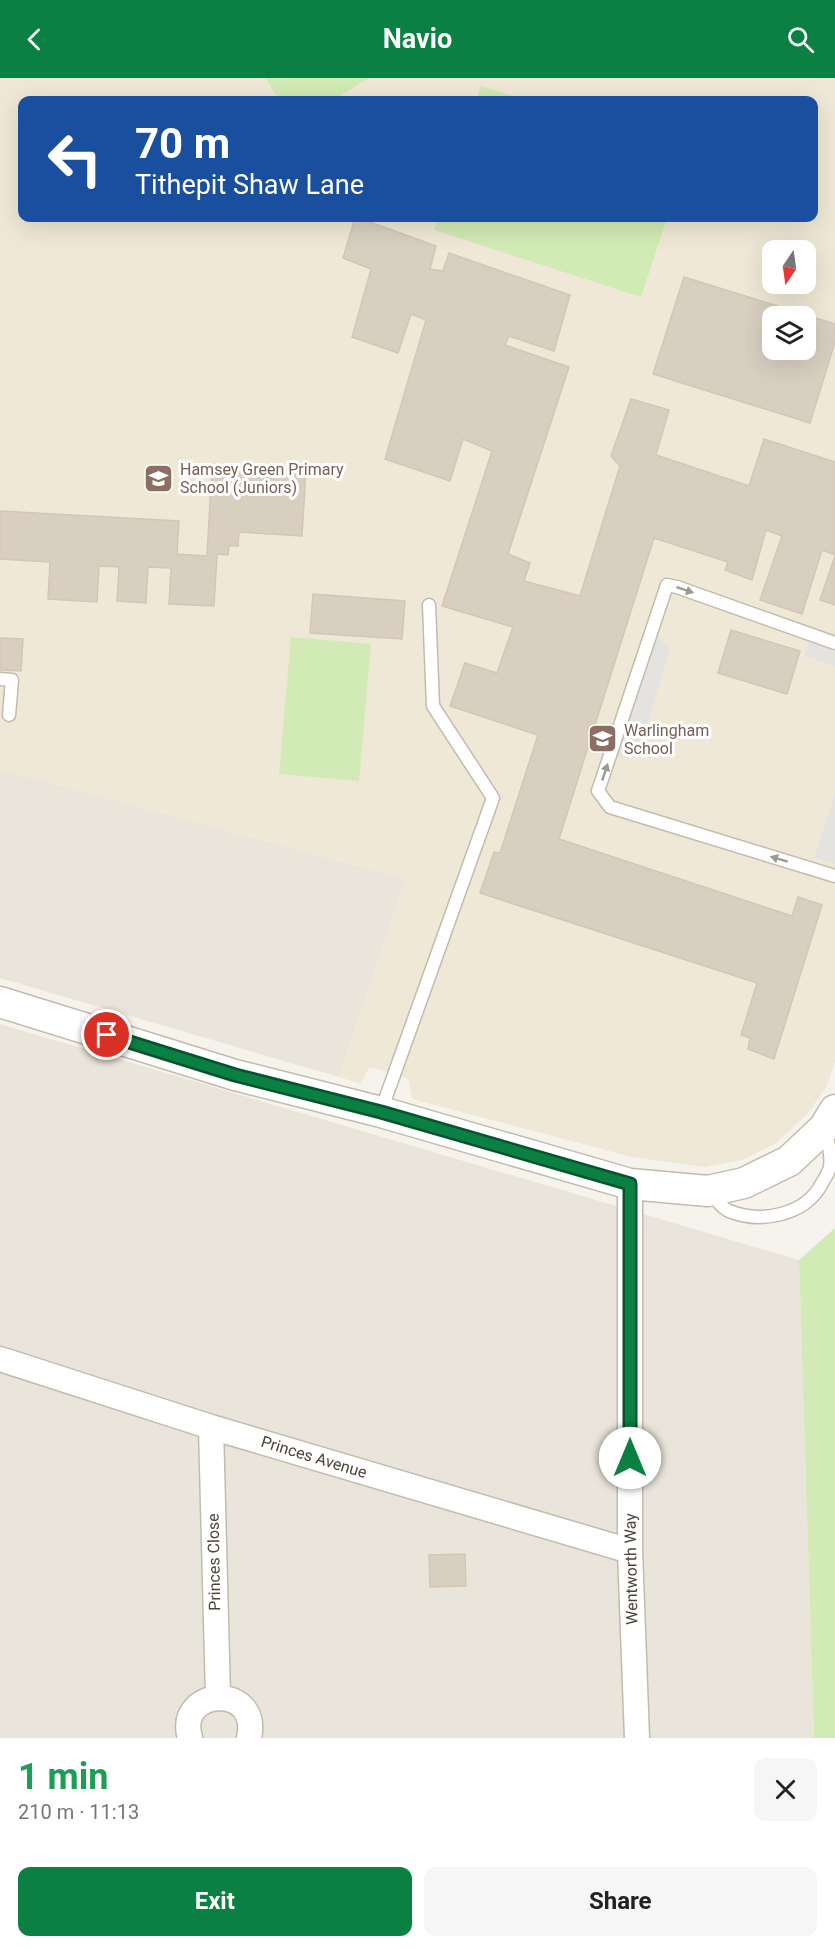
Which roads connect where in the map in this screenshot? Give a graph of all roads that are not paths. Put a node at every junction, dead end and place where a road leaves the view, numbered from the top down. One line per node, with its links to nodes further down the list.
1 (429, 605): 7 (lane)
2 (835, 643): 5 (lane, one-way to 2)
3 (0, 679): 4 (lane)
4 (9, 715)
5 (835, 876)
6 (0, 1002): 7 (street)
7 (381, 1112): 9 (street)
8 (830, 1119): 10 (street); 10 (lane)
9 (630, 1184): 10 (street); 13 (street, Wentworth Way)
10 (708, 1191)
11 (0, 1359): 12 (street, Princes Avenue)
12 (211, 1427): 13 (street, Princes Avenue); 14 (street, Princes Close)
13 (630, 1551): 17 (street, Wentworth Way)
14 (218, 1697): 15 (street); 16 (street)
15 (190, 1738)
16 (249, 1738)
17 (637, 1738)

